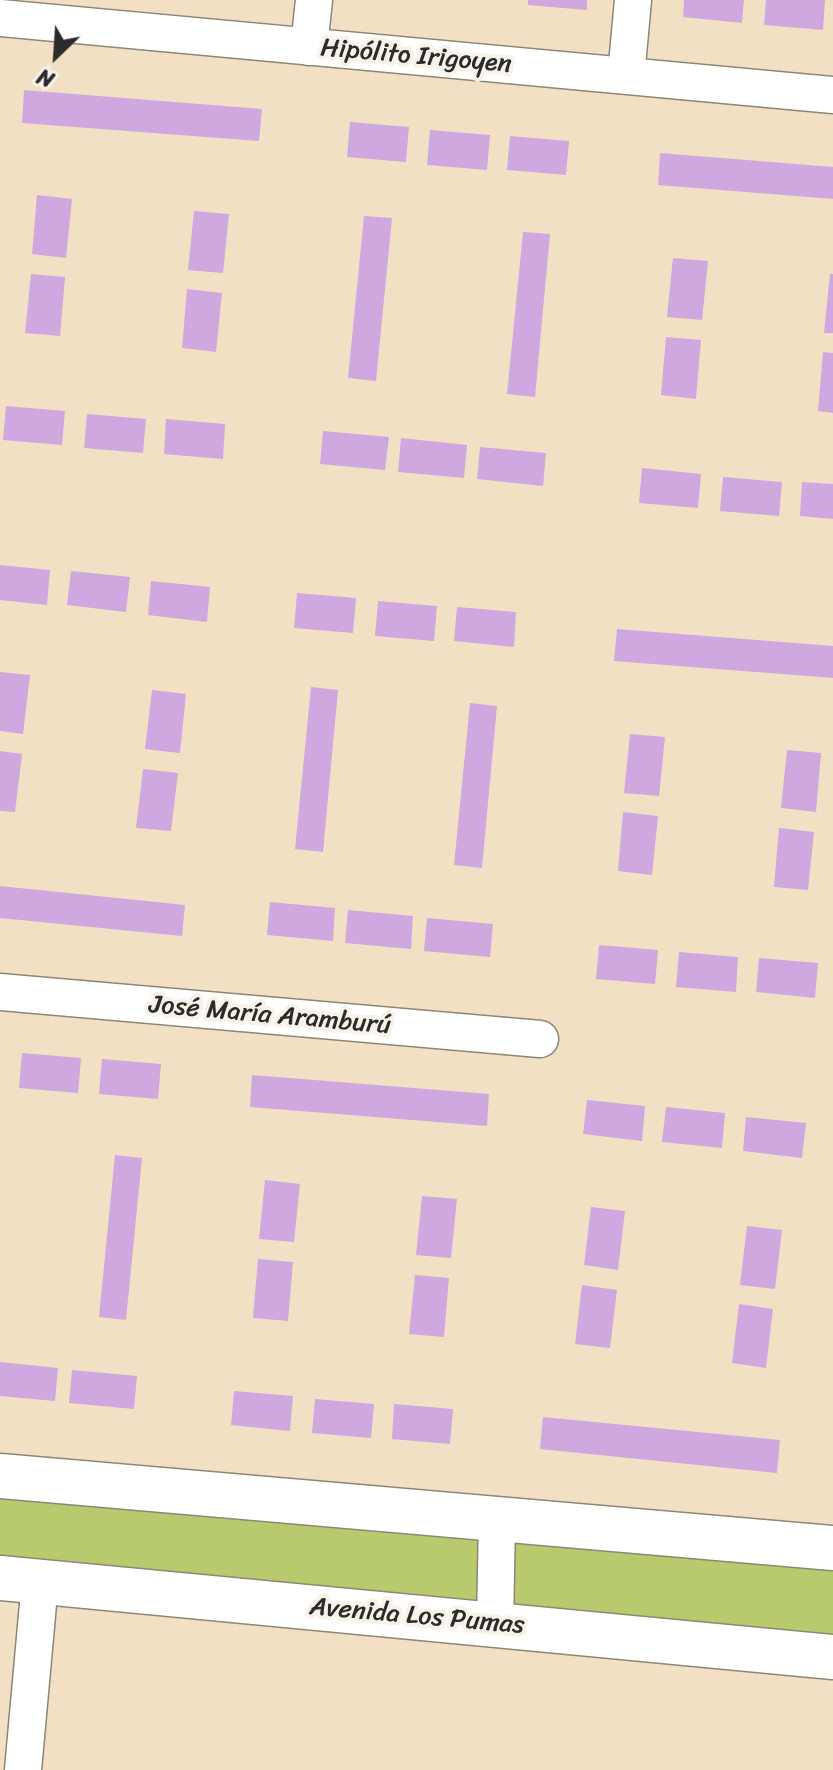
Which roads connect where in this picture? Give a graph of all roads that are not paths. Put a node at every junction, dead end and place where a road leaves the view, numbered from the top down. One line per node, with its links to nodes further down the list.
1 (314, 0): 4 (street)
2 (633, 0): 5 (street)
3 (0, 18): 4 (street, Hipólito Irigoyen)
4 (309, 47): 5 (street, Hipólito Irigoyen)
5 (626, 76): 6 (street, Hipólito Irigoyen)
6 (833, 95)
7 (0, 992): 8 (street, José María Aramburú)
8 (540, 1039)
9 (0, 1476): 10 (main road)
10 (497, 1519): 11 (main road); 13 (street)
11 (833, 1548)
12 (20, 1580): 13 (main road, Avenida Los Pumas); 15 (street)
13 (495, 1625): 14 (main road, Avenida Los Pumas)
14 (833, 1657)
15 (23, 1770)

